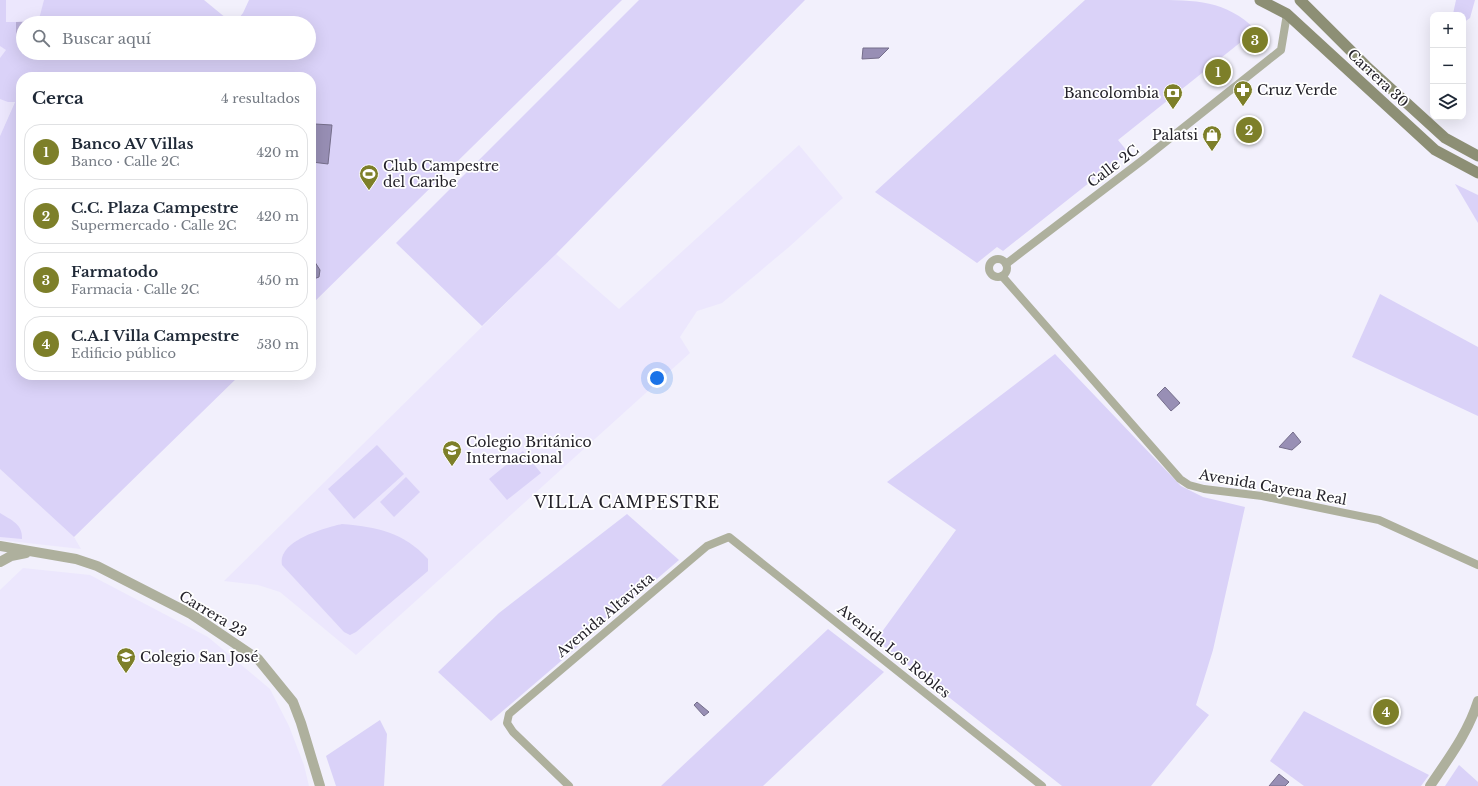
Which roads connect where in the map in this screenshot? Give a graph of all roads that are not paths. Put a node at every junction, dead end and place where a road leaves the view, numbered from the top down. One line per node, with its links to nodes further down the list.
1 (1260, 0): 3 (main road, Carrera 30)
2 (1300, 0): 4 (main road, Carrera 30)
3 (1287, 14): 5 (main road, Carrera 30); 6 (street, Calle 2C)
4 (1478, 156)
5 (1478, 174)
6 (1006, 264): 7 (street); 7 (street)
7 (1002, 276): 12 (street, Avenida Cayena Real)
8 (729, 537): 15 (street, Avenida Altavista); 16 (street, Avenida Los Robles)
9 (0, 546): 10 (street, Carrera 23)
10 (41, 554): 11 (street, Carrera 23); 14 (street, Carrera 23)
11 (0, 562)
12 (1478, 565)
13 (1478, 701): 17 (street)
14 (320, 786)
15 (569, 786)
16 (1042, 786)
17 (1430, 786)

